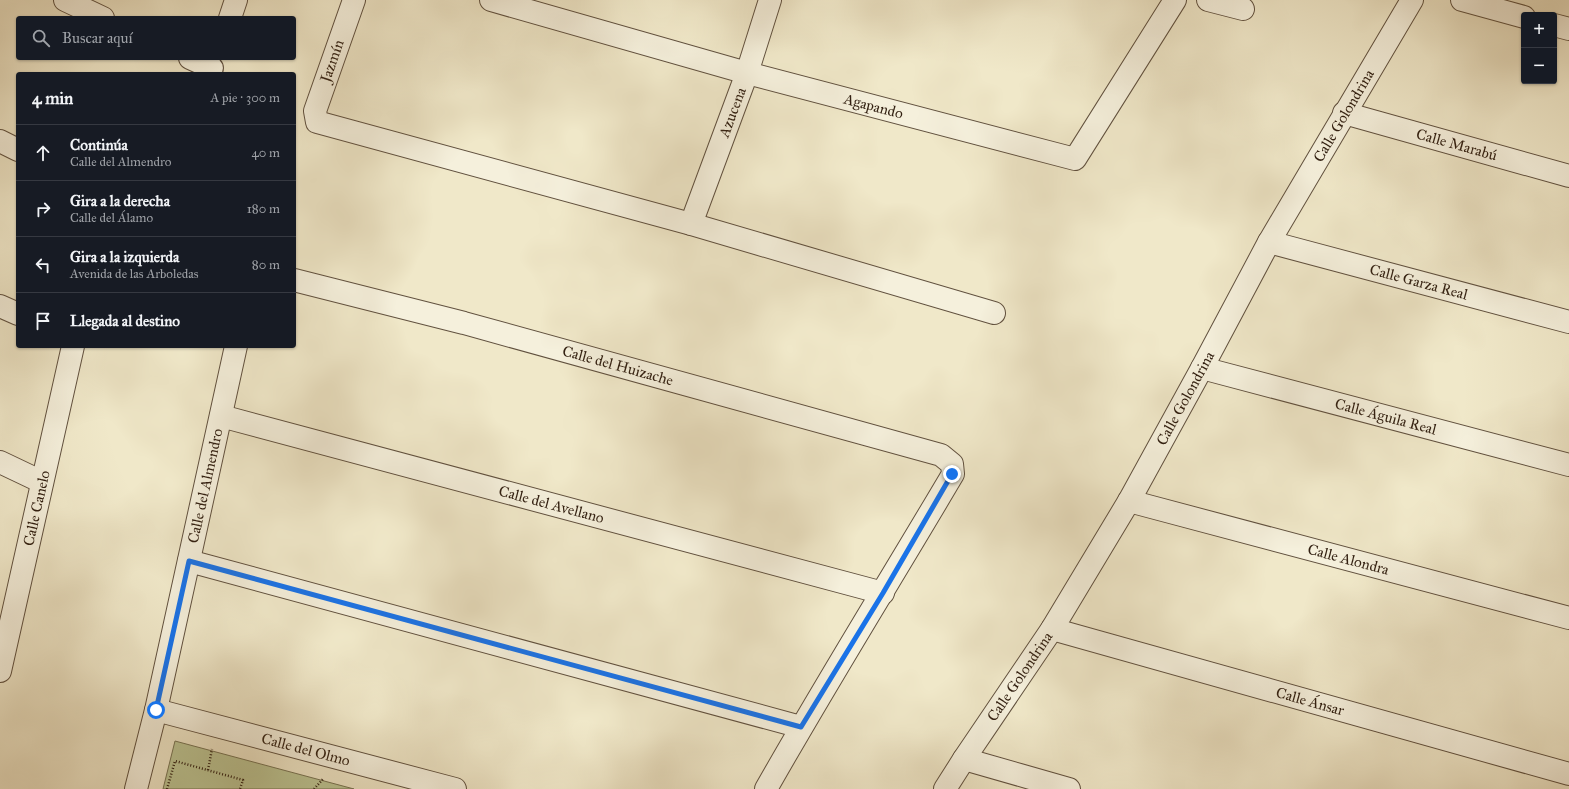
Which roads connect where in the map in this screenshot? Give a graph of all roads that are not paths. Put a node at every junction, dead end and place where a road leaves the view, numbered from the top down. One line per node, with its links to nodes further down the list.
1 (65, 0): 11 (street)
2 (236, 0): 12 (street)
3 (354, 0): 23 (street, Jazmín)
4 (491, 0): 18 (street, Agapando)
5 (770, 0): 18 (street, Azucena)
6 (1174, 0): 18 (street, Agapando)
7 (1208, 0): 10 (street)
8 (1412, 0): 19 (street, Calle Golondrina)
9 (1462, 0): 13 (street)
10 (1243, 9)
11 (99, 16)
12 (231, 16)
13 (1521, 16)
14 (1557, 26): 15 (street)
15 (1569, 30)
16 (195, 60): 17 (street)
17 (213, 67)
18 (747, 73): 23 (street, Azucena)
19 (1344, 113): 22 (street, Calle Marabú); 24 (street, Calle Golondrina)
20 (0, 141): 21 (street)
21 (16, 149)
22 (1569, 176)
23 (691, 224): 28 (street)
24 (1269, 242): 29 (street, Calle Garza Real); 32 (street, Calle Golondrina)
25 (296, 281): 39 (street, Calle del Huizache)
26 (0, 306): 27 (street)
27 (16, 313)
28 (994, 313)
29 (1569, 322)
30 (73, 348): 36 (street, Calle Canelo)
31 (236, 348): 33 (street, Calle del Almendro)
32 (1202, 368): 35 (street, Calle Águila Real); 37 (street, Calle Golondrina)
33 (221, 416): 38 (street, Calle del Almendro); 39 (street, Calle del Avellano)
34 (0, 462): 36 (street)
35 (1569, 465)
36 (42, 482): 40 (street, Calle Canelo)
37 (1129, 501): 41 (street, Calle Alondra); 42 (street, Calle Golondrina)
38 (189, 561): 44 (street, Calle del Almendro); 45 (street)
39 (883, 593): 45 (street)
40 (6, 616): 43 (street, Calle Canelo)
41 (1569, 618)
42 (1052, 629): 46 (street, Calle Golondrina); 47 (street, Calle Ánsar)
43 (0, 671)
44 (156, 710): 48 (street, Calle del Almendro); 49 (street, Calle del Olmo)
45 (801, 727): 50 (street)
46 (964, 759): 51 (street, Calle Golondrina); 52 (street)
47 (1569, 774)
48 (136, 789)
49 (455, 789)
50 (766, 789)
51 (945, 789)
52 (1069, 789)

